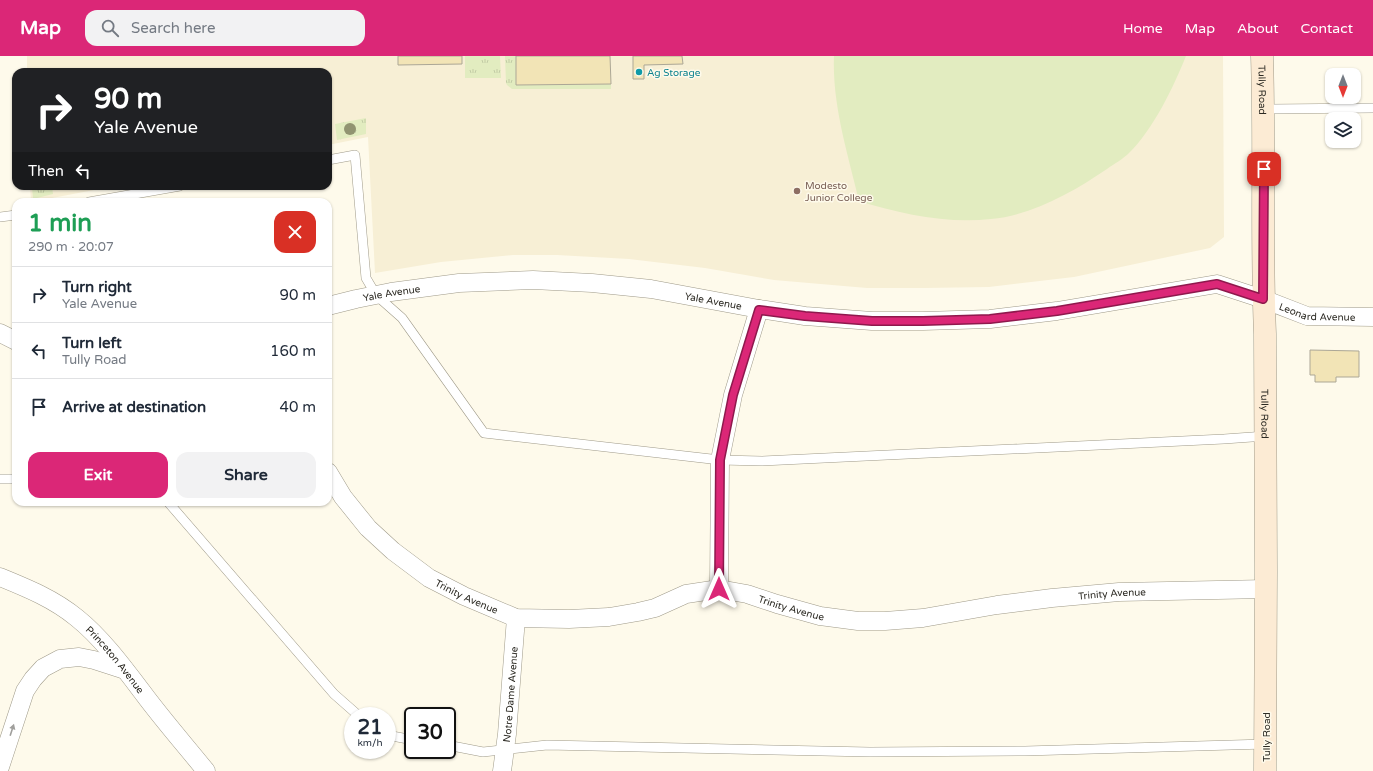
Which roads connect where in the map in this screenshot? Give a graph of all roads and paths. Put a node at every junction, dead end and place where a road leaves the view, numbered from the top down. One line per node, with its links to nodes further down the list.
1 (1262, 56): 3 (main road, Tully Road)
2 (1373, 108): 3 (lane)
3 (1264, 109): 10 (main road, Tully Road)
4 (332, 159): 9 (lane)
5 (157, 190): 6 (lane)
6 (112, 198)
7 (12, 216): 8 (lane)
8 (0, 217)
9 (376, 295): 11 (street, Yale Avenue); 12 (street, Yale Avenue); 17 (lane)
10 (1263, 299): 12 (street, Yale Avenue); 13 (street, Leonard Avenue); 16 (main road, Tully Road)
11 (332, 305)
12 (759, 310): 17 (street)
13 (1373, 316)
14 (0, 333): 15 (street)
15 (12, 339)
16 (1266, 436): 17 (lane); 24 (main road, Tully Road)
17 (720, 460): 23 (street)
18 (0, 479): 19 (lane)
19 (12, 479)
20 (332, 479): 25 (street, Trinity Avenue)
21 (171, 506): 27 (lane)
22 (0, 577): 26 (street, Princeton Avenue)
23 (719, 589): 24 (street, Trinity Avenue); 25 (street, Trinity Avenue)
24 (1266, 589): 28 (main road, Tully Road)
25 (516, 618): 30 (street, Notre Dame Avenue)
26 (125, 671): 31 (street, one-way to 26); 32 (street, Princeton Avenue)
27 (349, 707)
28 (1266, 744): 30 (lane); 34 (main road, Tully Road)
29 (456, 747): 30 (lane)
30 (504, 749): 33 (street, Notre Dame Avenue)
31 (0, 767)
32 (206, 771)
33 (502, 771)
34 (1266, 771)

